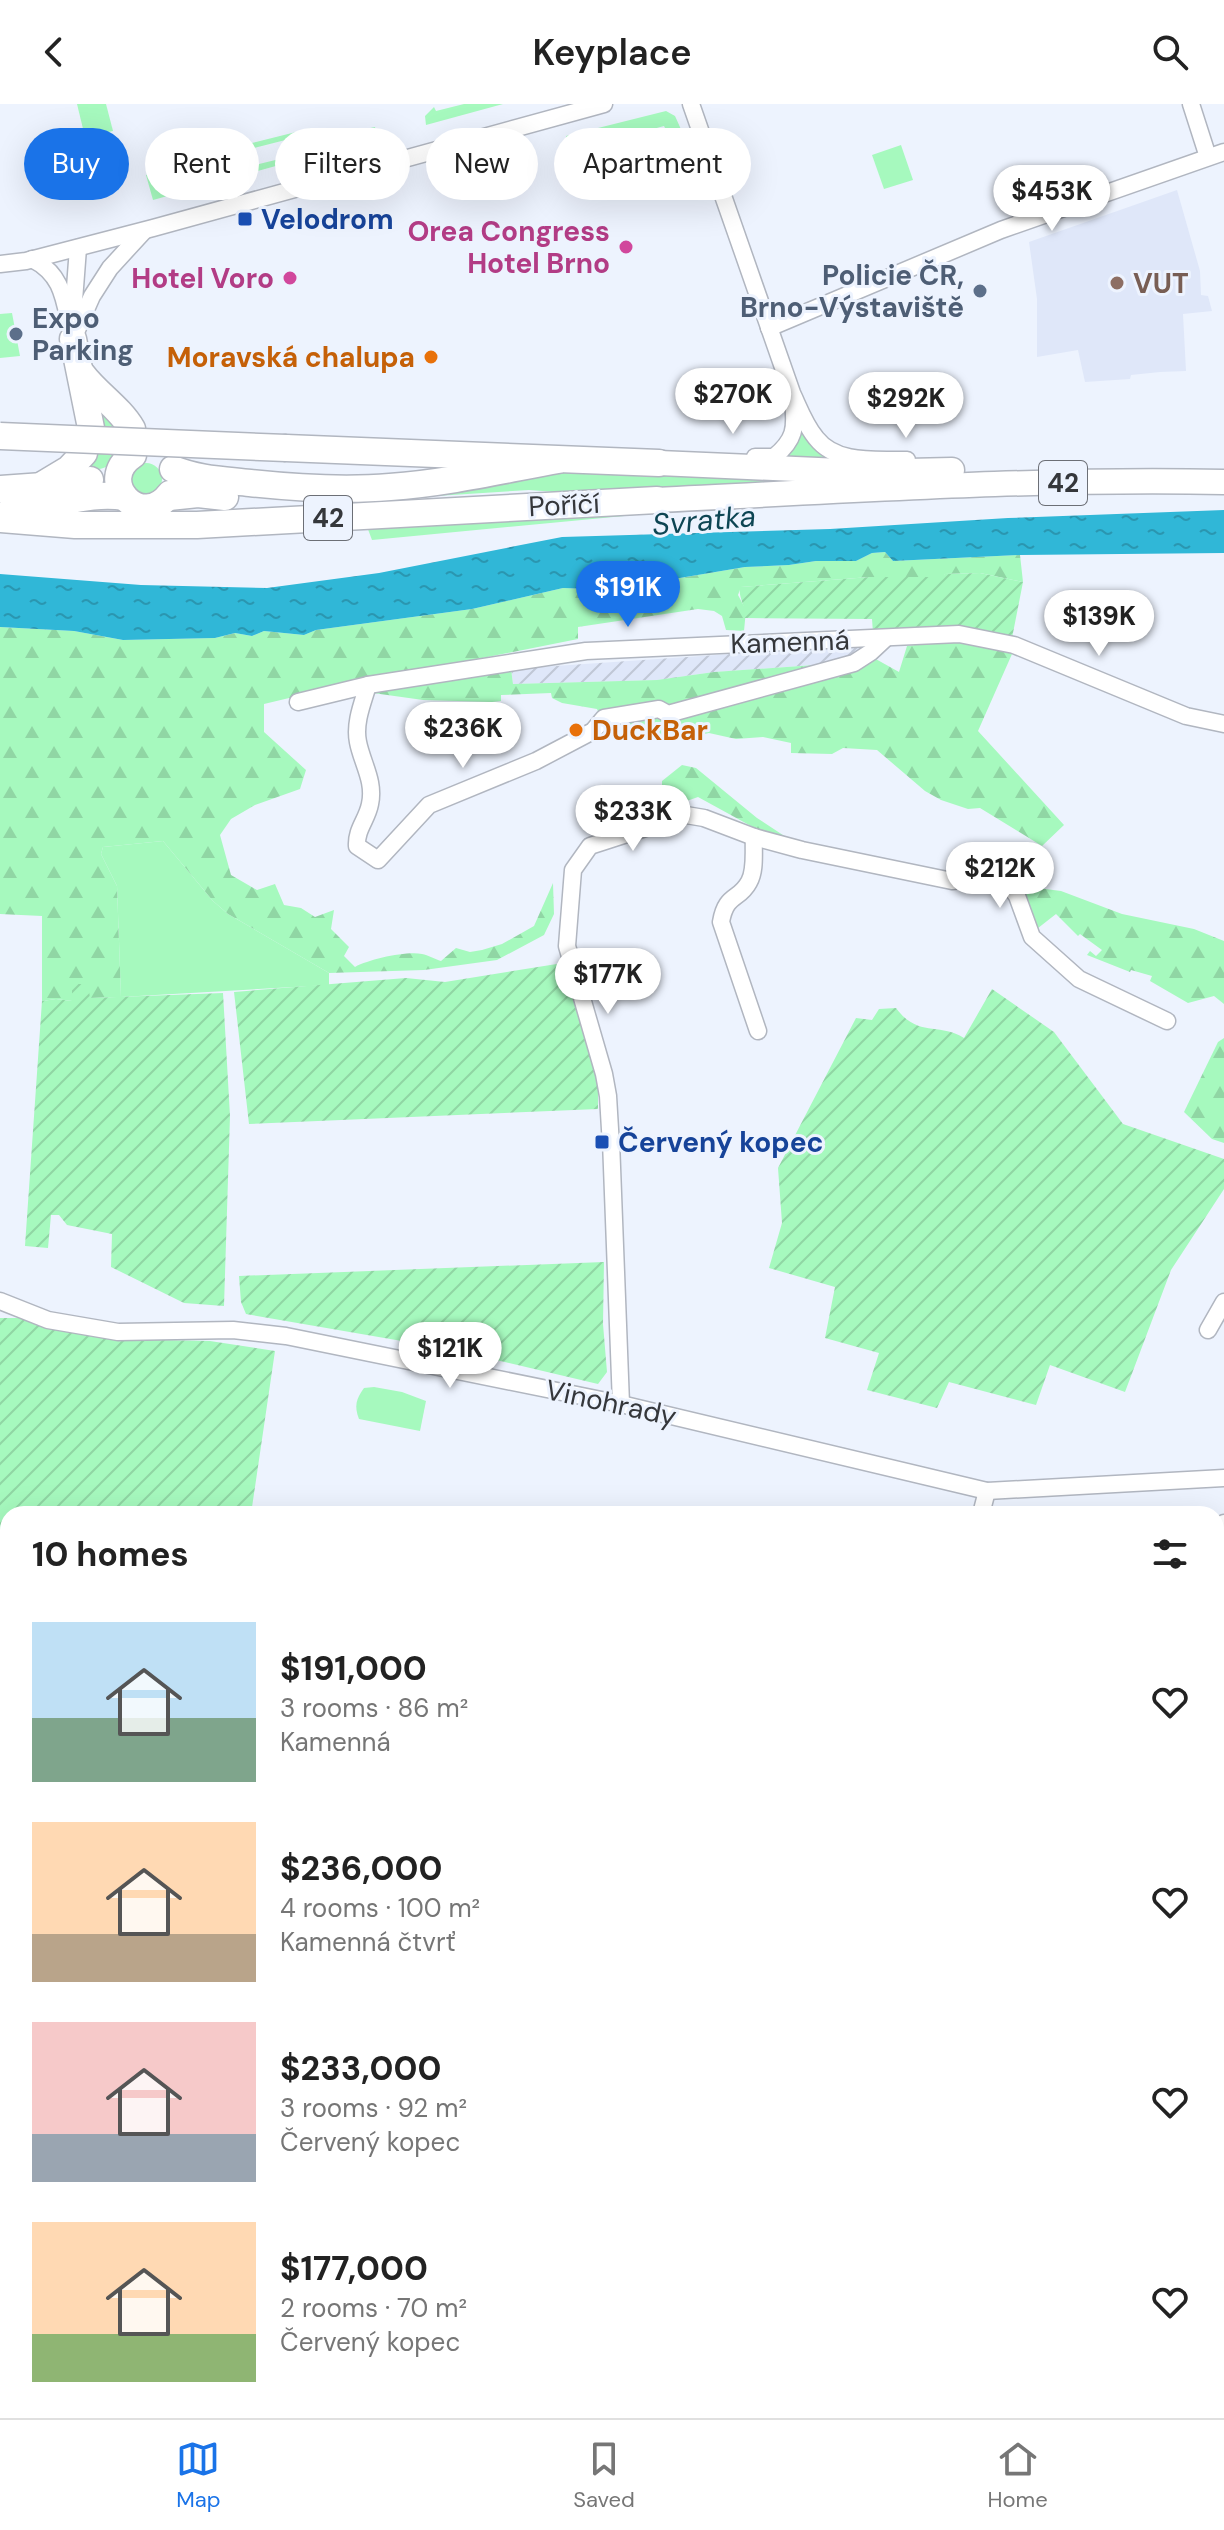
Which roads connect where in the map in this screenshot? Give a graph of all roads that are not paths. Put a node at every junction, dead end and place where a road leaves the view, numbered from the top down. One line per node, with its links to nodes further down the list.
1 (604, 104): 5 (street)
2 (691, 104): 9 (street, Poříčí)
3 (1191, 104): 4 (street)
4 (1216, 155): 9 (street)
5 (144, 230): 6 (street); 10 (street)
6 (78, 248): 7 (street); 10 (street)
7 (32, 259): 8 (street); 10 (street)
8 (0, 264)
9 (769, 328): 12 (street, Poříčí)
10 (73, 339): 11 (highway)
11 (80, 371): 14 (highway); 20 (highway)
12 (792, 393): 16 (street, Poříčí); 18 (street, Poříčí)
13 (0, 436): 15 (highway, Poříčí / 42, bridge)
14 (128, 451): 20 (highway); 22 (highway)
15 (558, 460): 16 (highway, Poříčí / 42); 23 (highway, 42)
16 (659, 463): 18 (main road, Poříčí / 42)
17 (1224, 466): 18 (main road, Poříčí / 42)
18 (961, 470)
19 (1224, 482): 24 (main road, Poříčí / 42)
20 (41, 486): 21 (highway)
21 (0, 489)
22 (124, 497): 23 (highway); 25 (highway)
23 (169, 497): 26 (highway, 42)
24 (657, 500): 26 (highway, Poříčí / 42)
25 (0, 508)
26 (449, 511): 27 (highway, Poříčí / 42)
27 (0, 519)
28 (886, 638): 29 (street, Kamenná); 29 (street); 31 (street, Kamenná)
29 (368, 685): 30 (street, Kamenná)
30 (298, 702)
31 (1224, 724)
32 (754, 837): 33 (street); 34 (street); 38 (street)
33 (1167, 1021)
34 (758, 1031)
35 (0, 1301): 38 (street, Vinohrady)
36 (1224, 1302): 37 (street)
37 (1208, 1330)
38 (621, 1404): 40 (street, Vinohrady)
39 (1224, 1478): 40 (street, Vinohrady)
40 (987, 1491): 41 (street)
41 (983, 1506)

